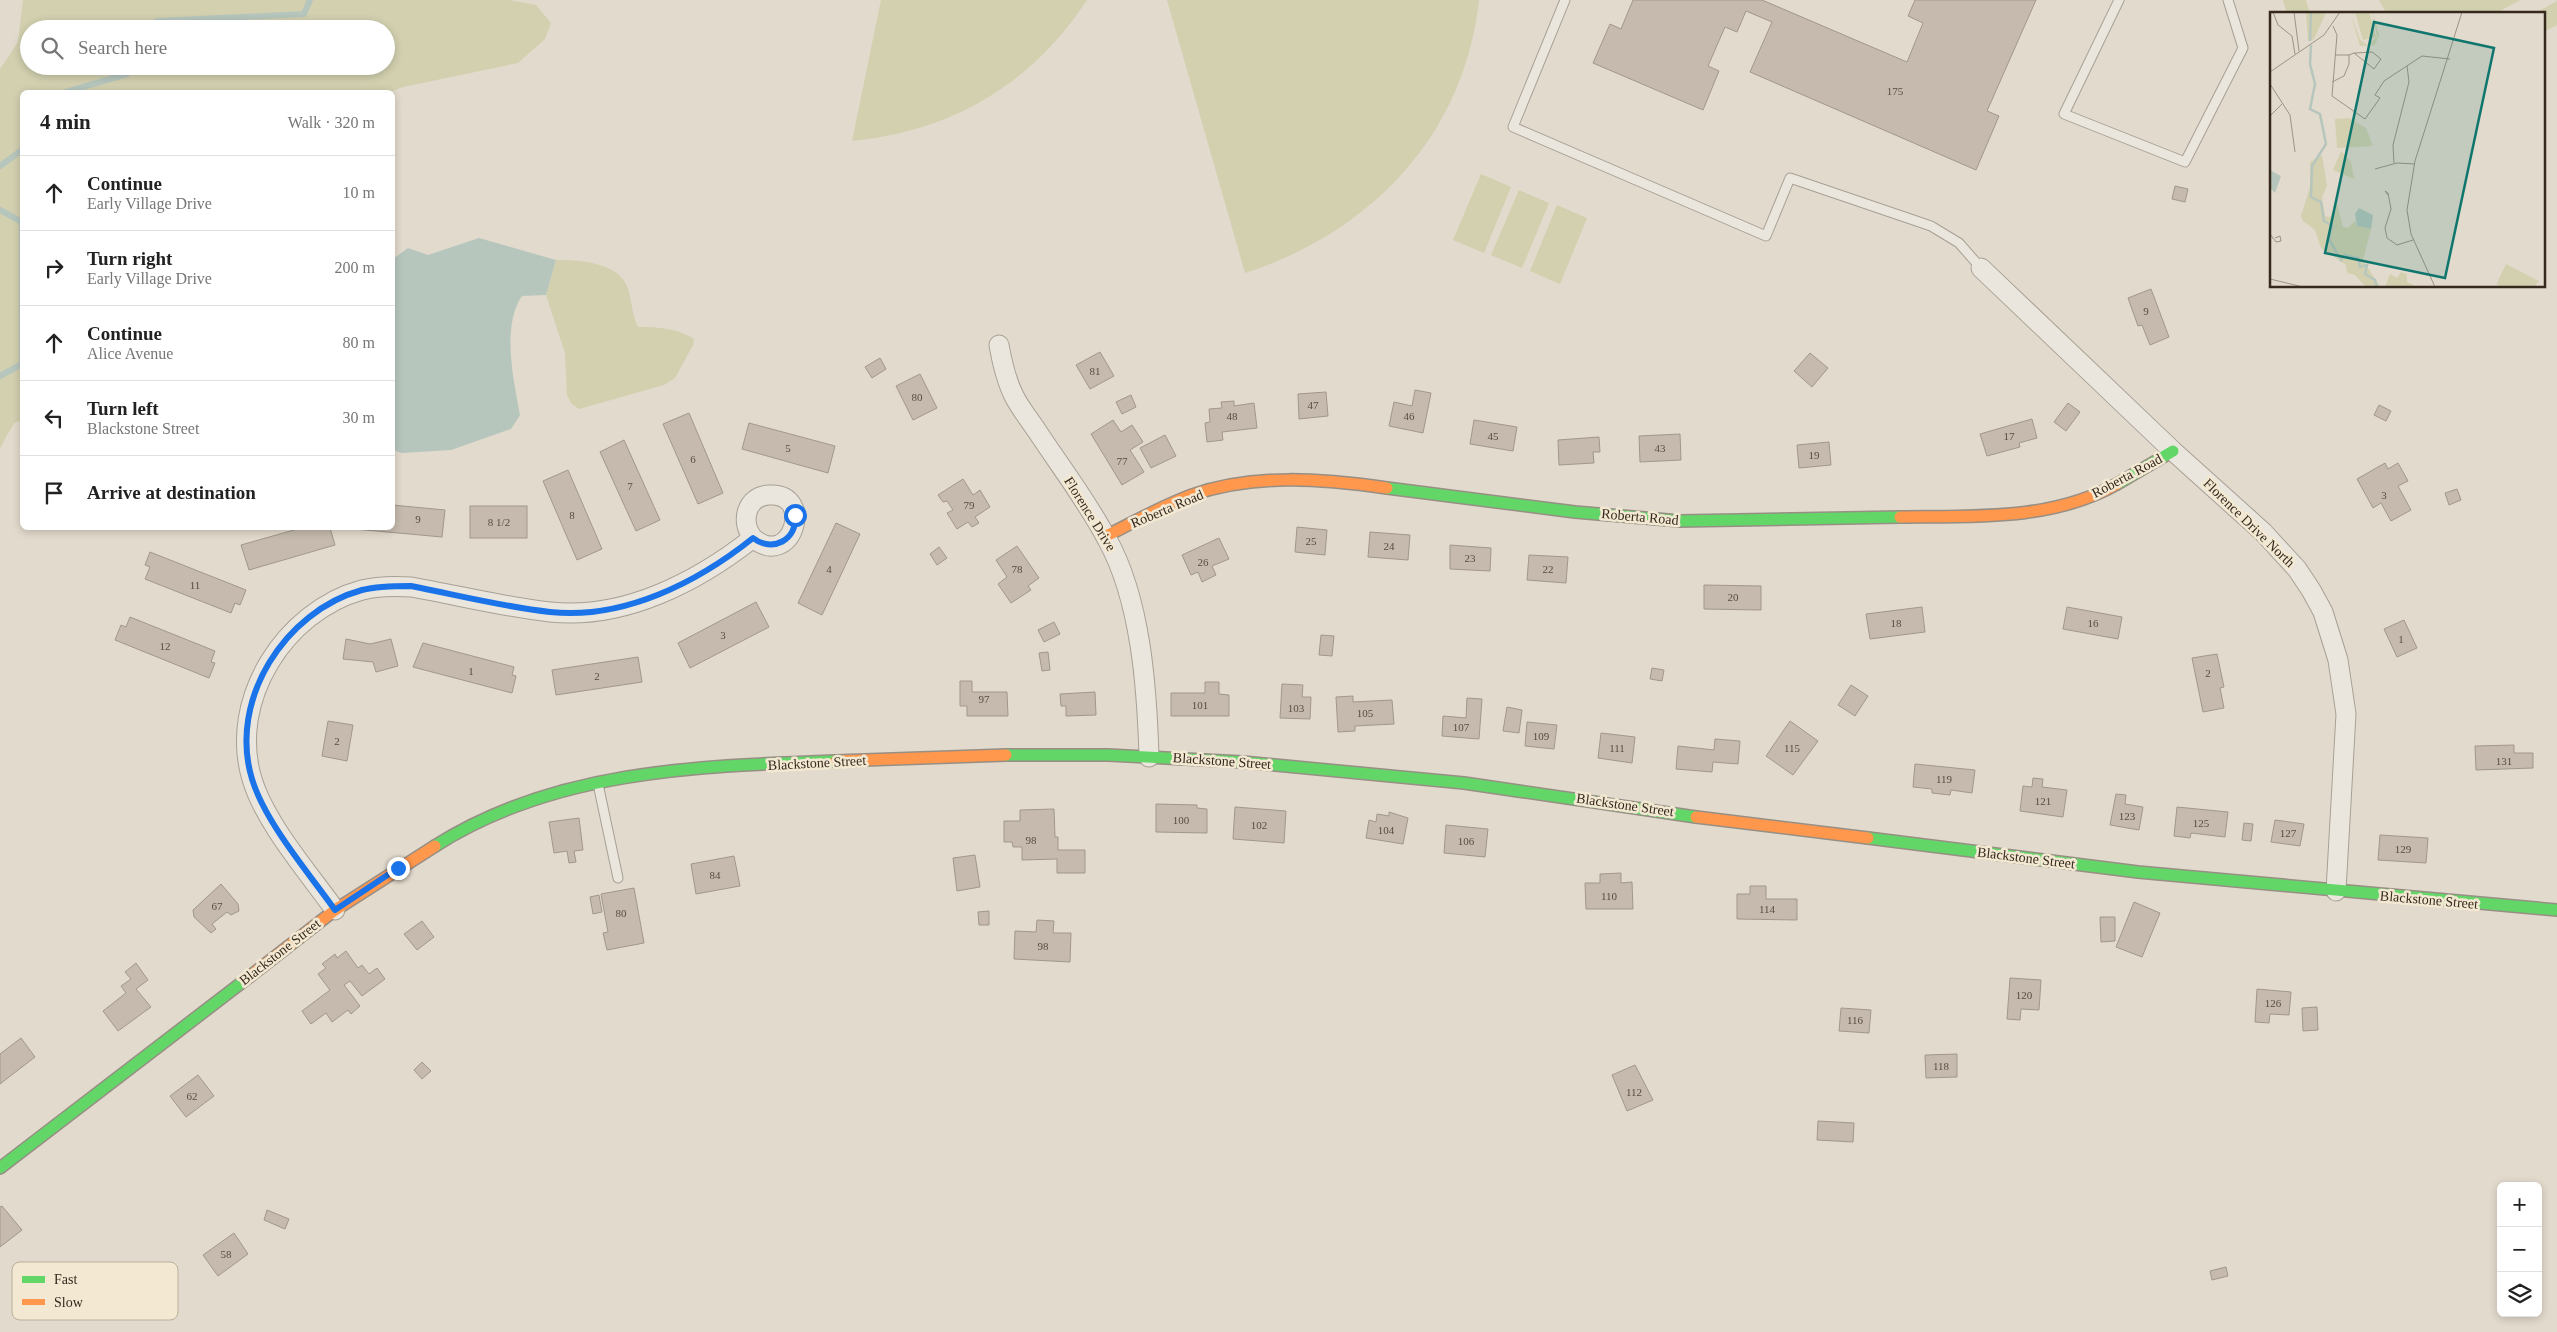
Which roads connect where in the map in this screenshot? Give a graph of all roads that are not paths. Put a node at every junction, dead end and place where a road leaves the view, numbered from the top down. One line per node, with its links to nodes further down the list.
1 (1565, 0): 4 (lane)
2 (2120, 0): 3 (lane)
3 (2228, 0)
4 (1981, 268): 6 (street, Florence Drive North)
5 (999, 345): 7 (street, Florence Drive)
6 (2173, 451): 7 (main road, Roberta Road); 12 (street, Florence Drive North)
7 (1106, 536): 9 (street, Florence Drive)
8 (753, 538): 13 (street)
9 (1149, 757): 10 (main road, Blackstone Street); 12 (main road, Blackstone Street)
10 (597, 781): 11 (lane); 13 (main road, Blackstone Street)
11 (618, 878)
12 (2336, 891): 14 (main road, Blackstone Street)
13 (335, 910): 15 (main road, Blackstone Street)
14 (2557, 910)
15 (0, 1168)

